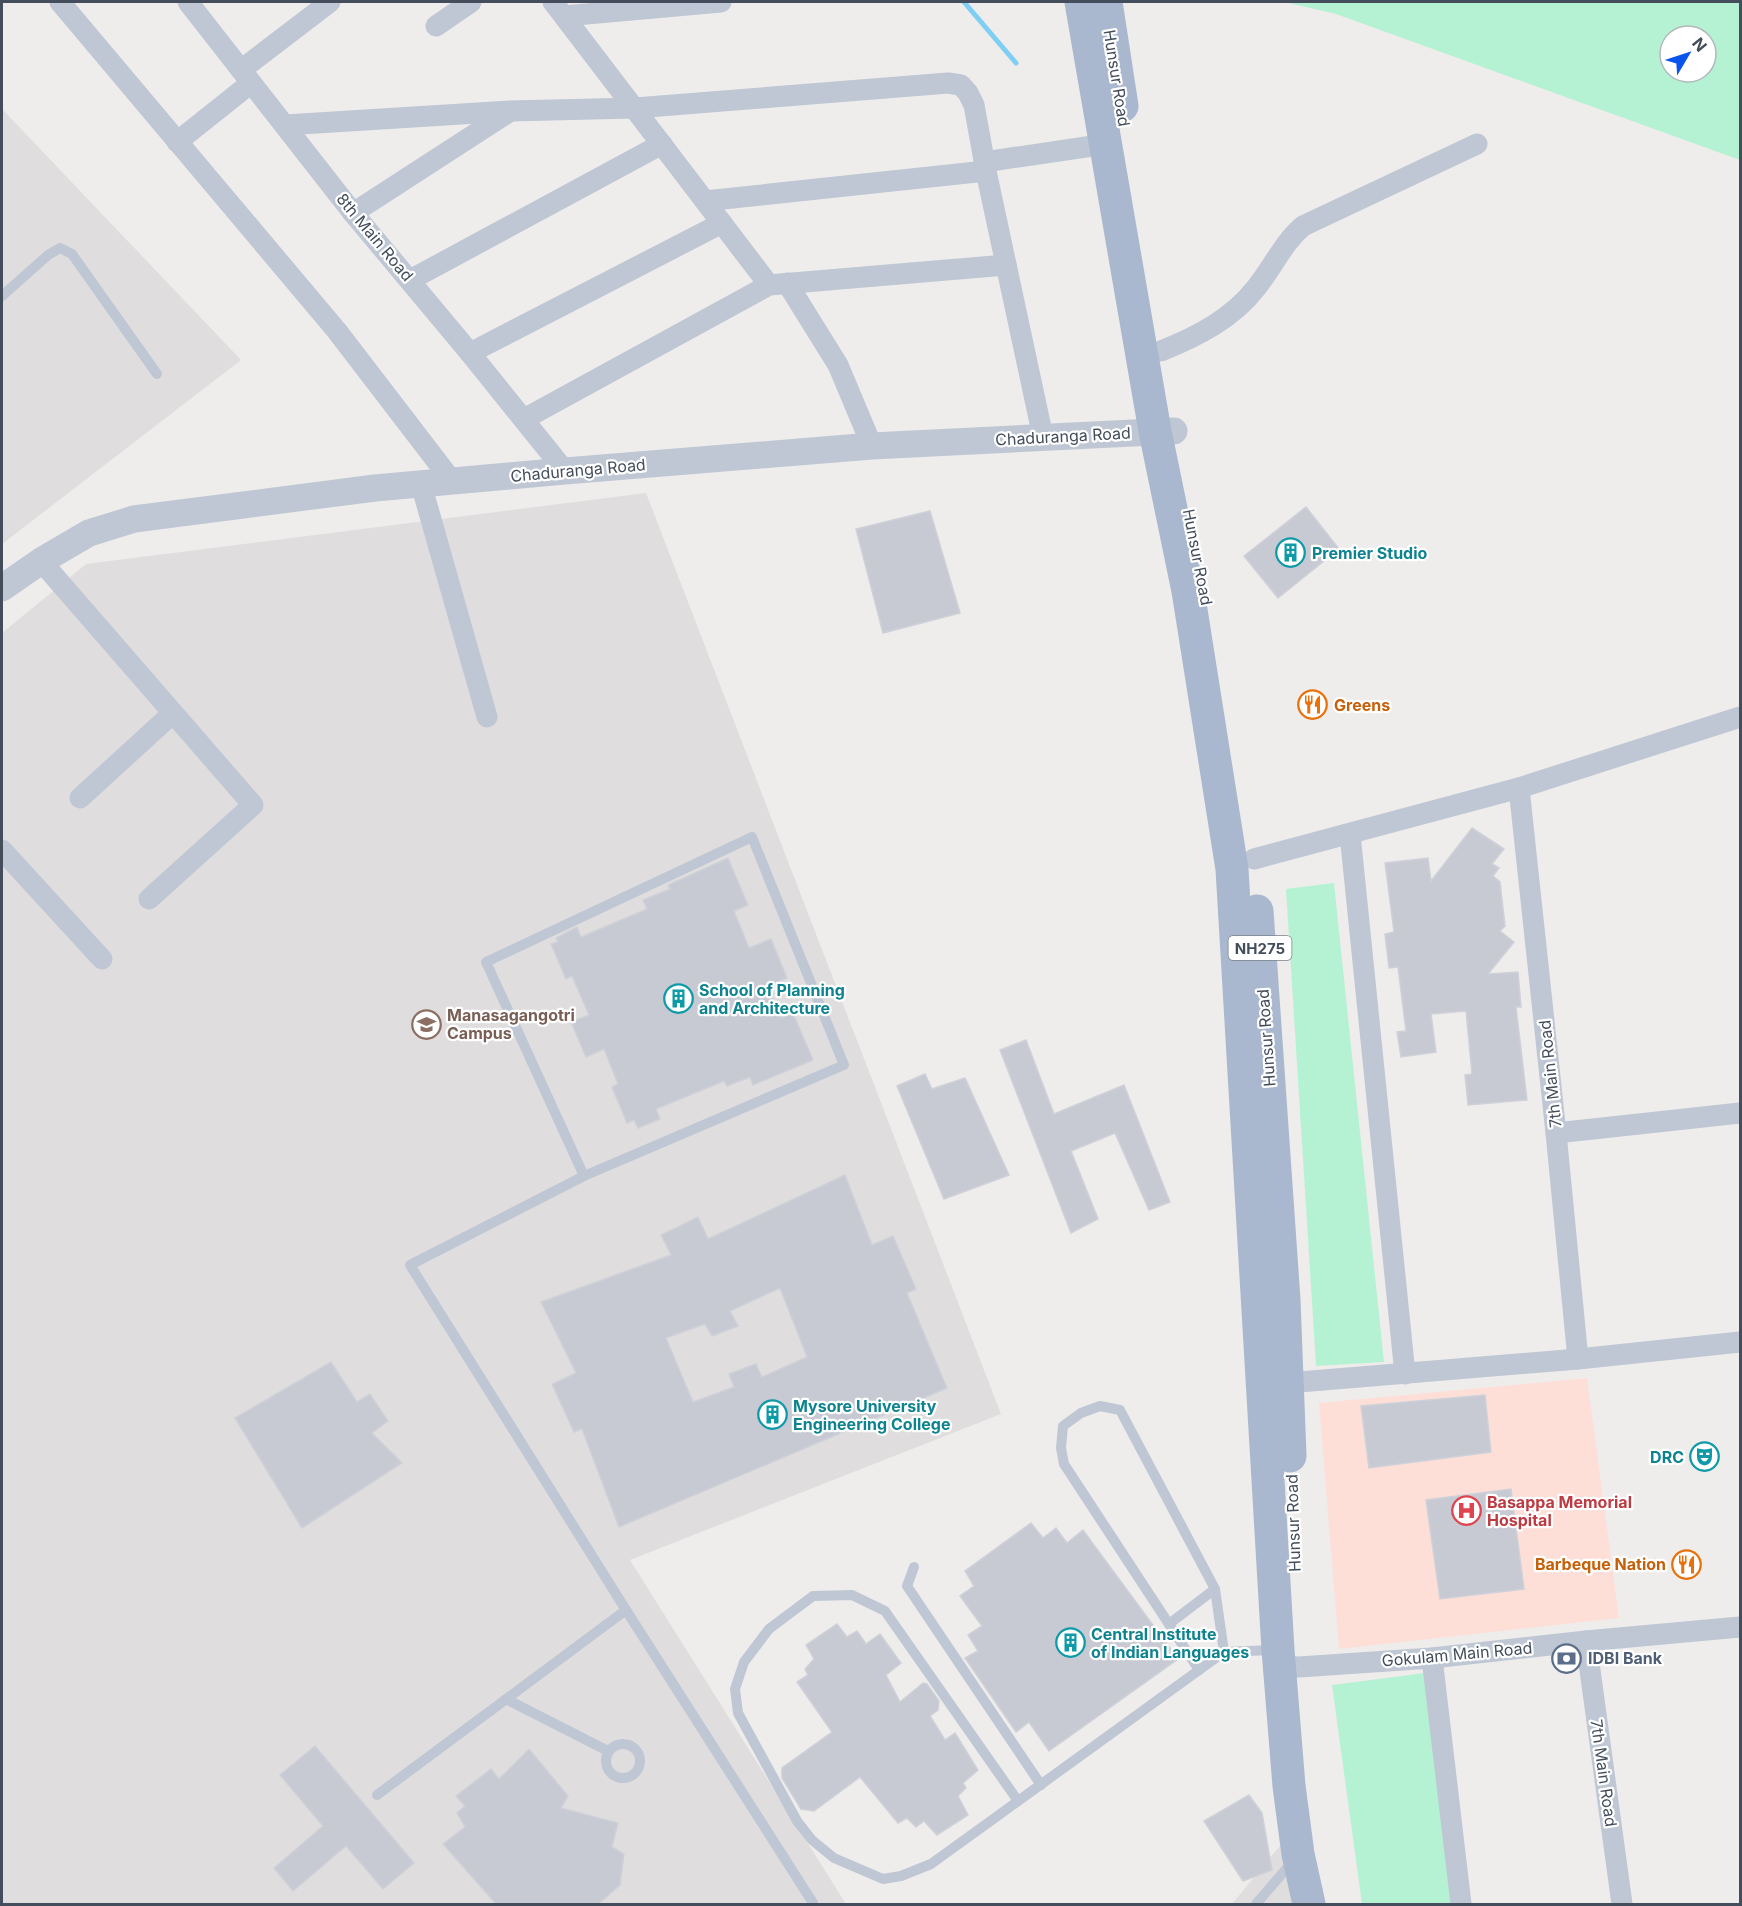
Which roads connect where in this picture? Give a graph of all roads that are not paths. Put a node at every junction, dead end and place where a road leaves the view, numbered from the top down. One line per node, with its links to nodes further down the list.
1 (60, 2): 14 (street)
2 (188, 2): 10 (street, 8th Main Road)
3 (330, 2): 10 (street)
4 (471, 2): 9 (street)
5 (721, 2): 8 (street)
6 (1081, 2): 16 (main road)
7 (1106, 2): 26 (main road, Hunsur Road / NH275)
8 (558, 9): 11 (street)
9 (436, 26)
10 (246, 76): 13 (street, 8th Main Road); 14 (street)
11 (634, 108): 12 (street); 15 (street); 18 (street)
12 (510, 111): 13 (street); 20 (street)
13 (285, 125): 20 (street, 8th Main Road)
14 (177, 142): 34 (street)
15 (662, 144): 19 (street); 23 (street)
16 (1106, 144): 18 (street); 30 (main road)
17 (1476, 144): 26 (street)
18 (985, 166): 19 (street); 22 (street)
19 (705, 201): 21 (street)
20 (353, 213): 23 (street, 8th Main Road)
21 (722, 223): 24 (street); 27 (street)
22 (1006, 265): 24 (street); 31 (street)
23 (410, 280): 27 (street, 8th Main Road)
24 (778, 284): 29 (street); 32 (street)
25 (2, 296): 28 (lane)
26 (1161, 351): 30 (main road, Hunsur Road / NH275)
27 (470, 352): 29 (street, 8th Main Road)
28 (158, 374)
29 (524, 419): 33 (street, 8th Main Road)
30 (1165, 431): 31 (street, Chaduranga Road); 45 (main road, Hunsur Road / NH275); 54 (main road)
31 (1042, 437): 32 (street, Chaduranga Road)
32 (872, 446): 33 (street, Chaduranga Road)
33 (565, 471): 34 (street, Chaduranga Road)
34 (452, 481): 35 (street, Chaduranga Road)
35 (421, 484): 36 (street, Chaduranga Road); 39 (street)
36 (41, 561): 37 (street, Chaduranga Road); 38 (street)
37 (2, 588)
38 (172, 713): 42 (street); 46 (street)
39 (487, 717)
40 (1740, 717): 41 (street)
41 (1519, 789): 43 (street); 49 (street, 7th Main Road)
42 (80, 798)
43 (1350, 834): 45 (street); 53 (street)
44 (2, 850): 47 (street)
45 (1254, 860): 54 (main road, Hunsur Road / NH275)
46 (149, 899)
47 (102, 959)
48 (1740, 1113): 49 (street)
49 (1556, 1133): 52 (street, 7th Main Road)
50 (584, 1176): 50 (lane); 57 (lane)
51 (1740, 1342): 52 (street)
52 (1578, 1359): 53 (street)
53 (1405, 1374): 54 (street)
54 (1276, 1384): 63 (main road, Hunsur Road / NH275)
55 (914, 1567): 67 (lane)
56 (1215, 1589): 58 (lane); 58 (lane); 61 (lane)
57 (626, 1610): 65 (lane); 71 (lane)
58 (1169, 1624): 64 (lane)
59 (1740, 1627): 60 (street, Gokulam Main Road)
60 (1586, 1641): 62 (street, Gokulam Main Road); 76 (street, 7th Main Road)
61 (1224, 1652): 63 (lane); 64 (lane)
62 (1432, 1658): 63 (street, Gokulam Main Road); 75 (street)
63 (1286, 1661): 70 (main road, Hunsur Road / NH275)
64 (1199, 1670): 67 (lane)
65 (506, 1699): 66 (lane); 68 (lane)
66 (608, 1751)
67 (1041, 1785): 69 (lane)
68 (377, 1794)
69 (1018, 1801): 69 (lane)
70 (1304, 1848): 72 (lane); 73 (main road); 74 (main road, Hunsur Road / NH275)
71 (813, 1904)
72 (1256, 1905)
73 (1309, 1905)
74 (1324, 1905)
75 (1461, 1905)
76 (1622, 1905)

